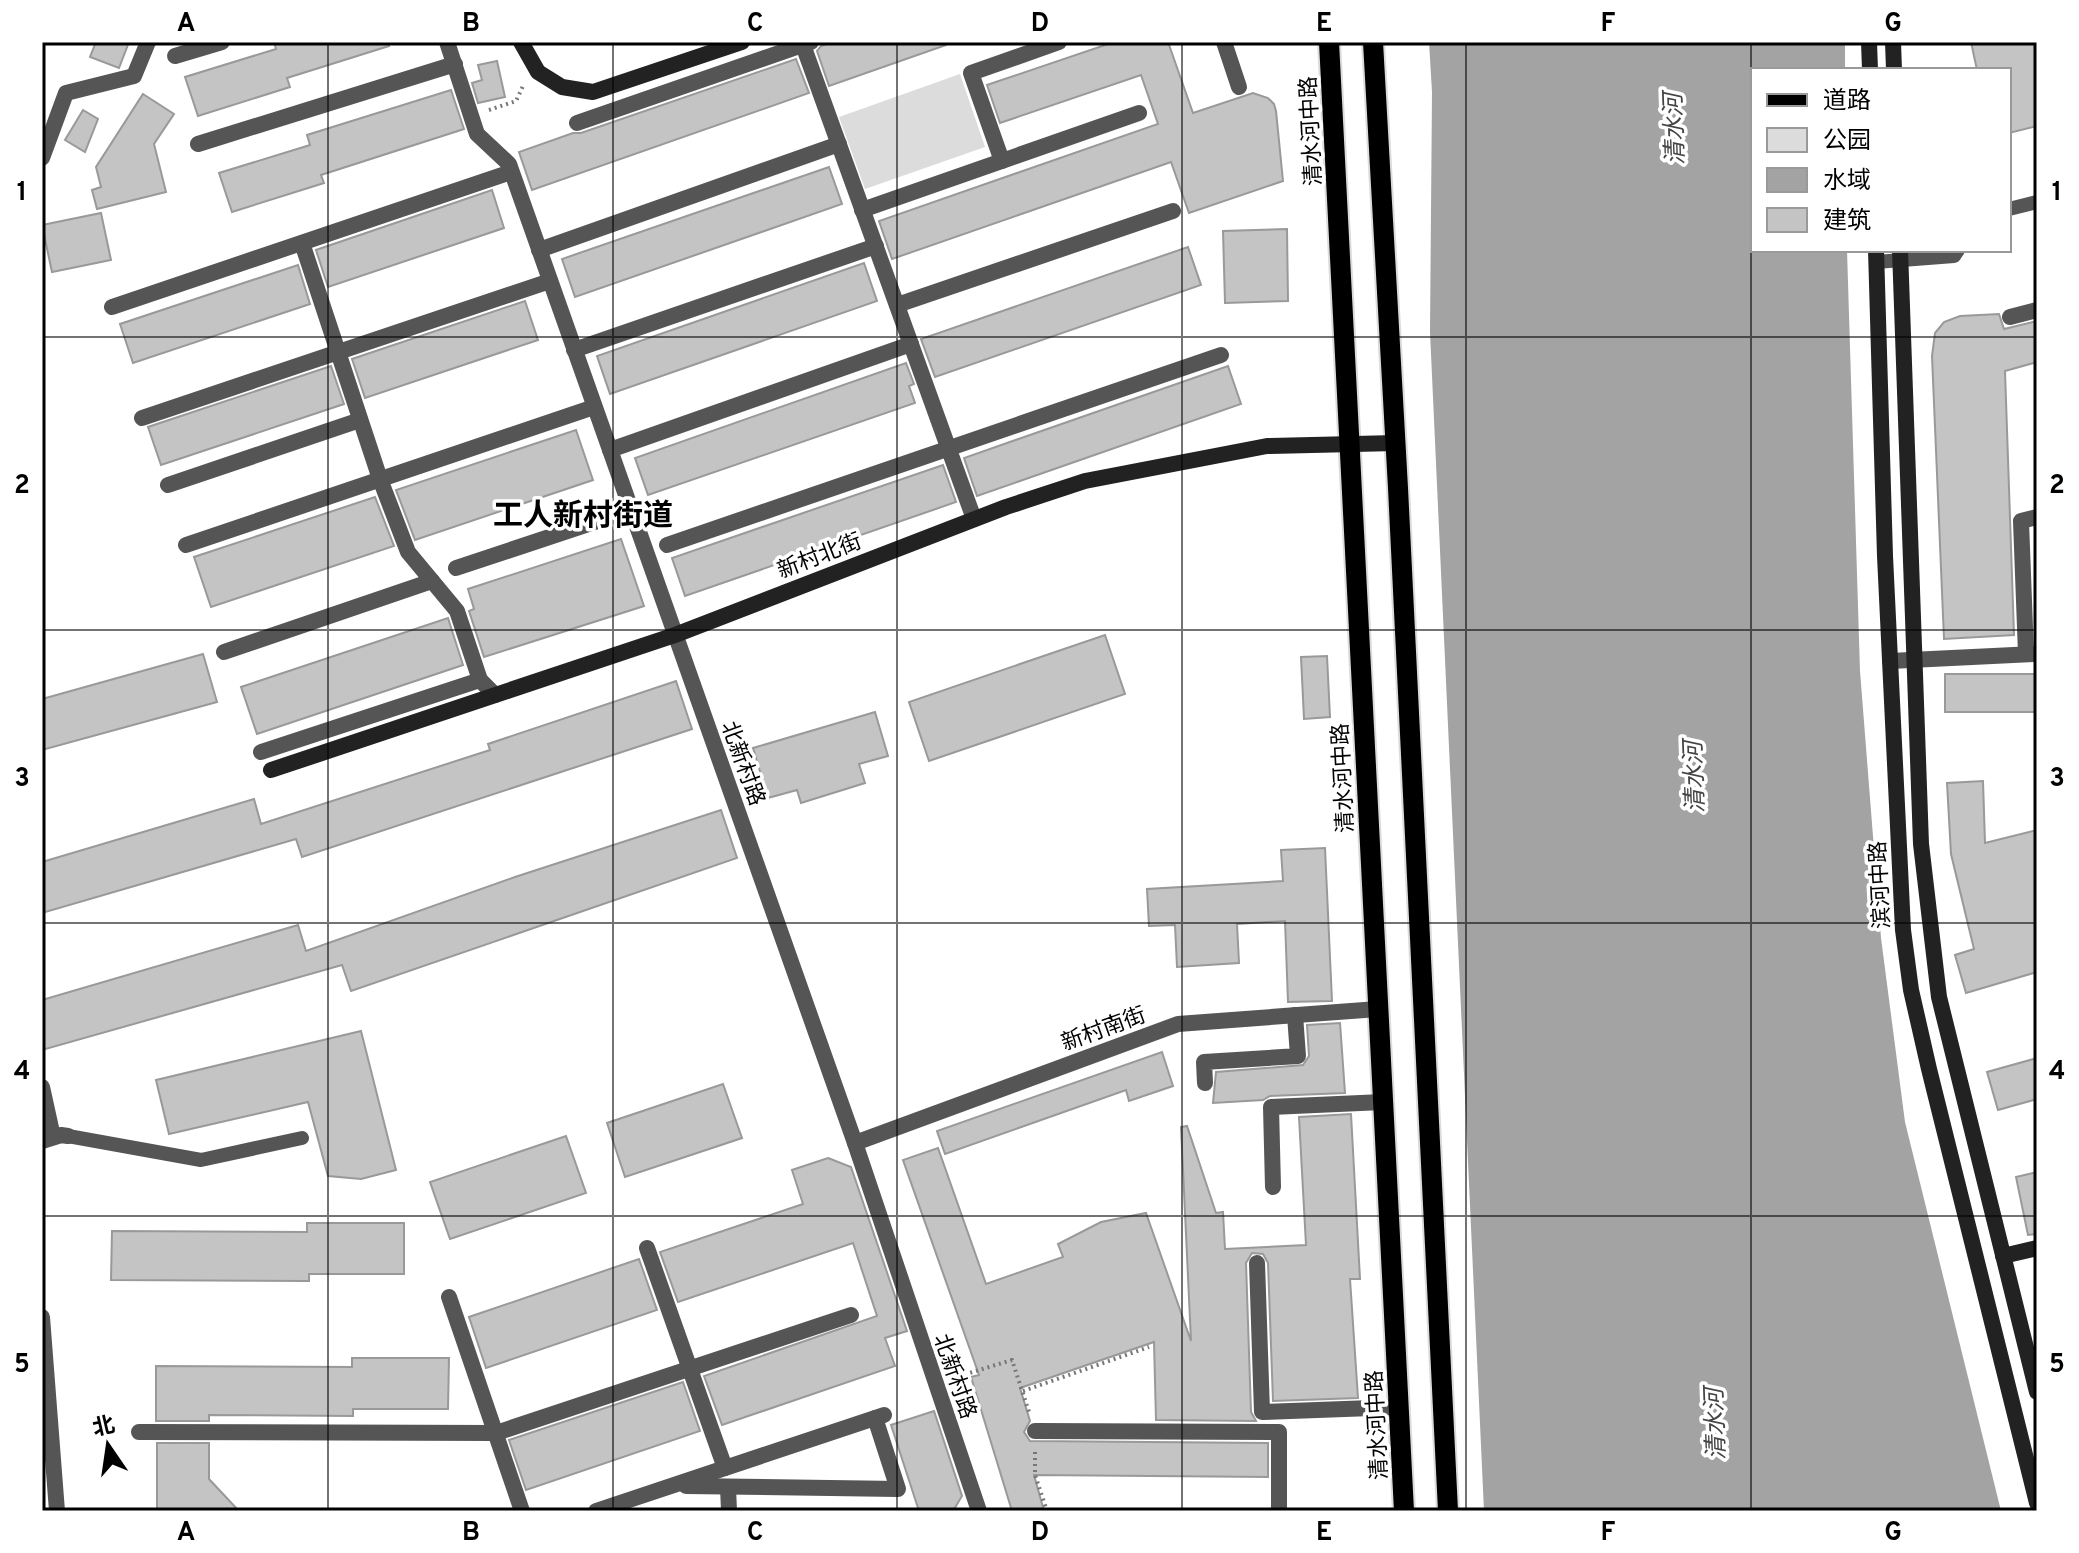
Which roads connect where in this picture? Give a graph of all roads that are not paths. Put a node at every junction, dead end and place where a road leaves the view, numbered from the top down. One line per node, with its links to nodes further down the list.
1 (148, 42): 22 (street)
2 (222, 42): 13 (street)
3 (447, 42): 14 (street, 北新村路)
4 (521, 42): 5 (main road)
5 (742, 42)
6 (1059, 42): 23 (street)
7 (1224, 42): 17 (street)
8 (1329, 42): 47 (main road, 清水河中路)
9 (1373, 42): 48 (main road)
10 (1869, 42): 15 (main road)
11 (1893, 42): 16 (main road)
12 (807, 43): 19 (street); 21 (street)
13 (175, 56)
14 (455, 64): 20 (street); 24 (street, 北新村路)
15 (1870, 68)
16 (1894, 68)
17 (1239, 87)
18 (1139, 113): 23 (street)
19 (577, 123)
20 (198, 144)
21 (839, 144): 27 (street); 31 (street)
22 (42, 158)
23 (1002, 161): 27 (street)
24 (511, 172): 29 (street); 31 (street, 北新村路)
25 (2037, 202): 26 (lane)
26 (2011, 208)
27 (862, 210): 30 (street)
28 (1173, 211): 36 (street)
29 (302, 243): 37 (street); 42 (street)
30 (876, 246): 36 (street); 41 (street)
31 (539, 250): 35 (street, 北新村路)
32 (1957, 252): 34 (lane)
33 (1876, 256): 34 (lane); 63 (main road, 滨河中路)
34 (1900, 256): 64 (main road, 滨河中路)
35 (550, 281): 41 (street, 北新村路); 42 (street)
36 (897, 305): 40 (street)
37 (112, 307)
38 (2037, 310): 39 (street)
39 (2010, 317)
40 (911, 344): 49 (street); 50 (street)
41 (574, 350): 44 (street, 北新村路)
42 (337, 353): 45 (street); 46 (street)
43 (1221, 355): 49 (street)
44 (594, 407): 50 (street, 北新村路); 51 (street)
45 (142, 418)
46 (360, 420): 51 (street); 52 (street)
47 (1350, 443): 48 (main road, 新村北街); 55 (main road, 新村北街); 69 (main road, 清水河中路)
48 (1396, 443): 102 (main road)
49 (948, 448): 55 (street); 57 (street)
50 (610, 450): 53 (street, 北新村路)
51 (380, 479): 56 (street); 59 (street)
52 (168, 485)
53 (631, 510): 58 (street); 60 (street, 北新村路)
54 (2037, 517): 62 (street)
55 (974, 519): 60 (main road, 新村北街)
56 (186, 545)
57 (667, 545)
58 (456, 568)
59 (432, 581): 61 (street); 65 (street)
60 (675, 635): 66 (main road, 新村北街); 76 (street, 北新村路)
61 (224, 652)
62 (2032, 654): 64 (street)
63 (1890, 661): 64 (street); 94 (main road, 滨河中路)
64 (1915, 661): 80 (main road, 滨河中路)
65 (480, 680): 66 (street); 67 (street)
66 (495, 695): 68 (main road, 新村北街)
67 (261, 752)
68 (271, 770)
69 (1378, 1009): 70 (street, 新村南街); 73 (main road, 清水河中路)
70 (1295, 1015): 71 (street); 76 (street, 新村南街)
71 (1205, 1083)
72 (42, 1087): 74 (street)
73 (1383, 1102): 77 (street); 87 (main road, 清水河中路)
74 (54, 1138): 75 (lane)
75 (302, 1138)
76 (855, 1143): 99 (street, 北新村路)
77 (1273, 1187)
78 (647, 1248): 85 (street)
79 (2037, 1248): 80 (main road)
80 (2003, 1256): 86 (main road, 滨河中路)
81 (1257, 1263): 87 (street)
82 (449, 1297): 90 (street)
83 (851, 1315): 85 (street)
84 (42, 1317): 95 (street)
85 (691, 1368): 90 (street); 91 (street)
86 (2037, 1392)
87 (1399, 1407): 101 (main road, 清水河中路)
88 (1035, 1431): 100 (street)
89 (139, 1432): 90 (street)
90 (496, 1433): 96 (street)
91 (725, 1468): 92 (street); 93 (street)
92 (672, 1486): 93 (street); 97 (street)
93 (728, 1487): 98 (street)
94 (2037, 1503)
95 (57, 1511)
96 (522, 1511)
97 (596, 1511)
98 (729, 1511)
99 (979, 1511)
100 (1279, 1511)
101 (1404, 1511)
102 (1448, 1511)

